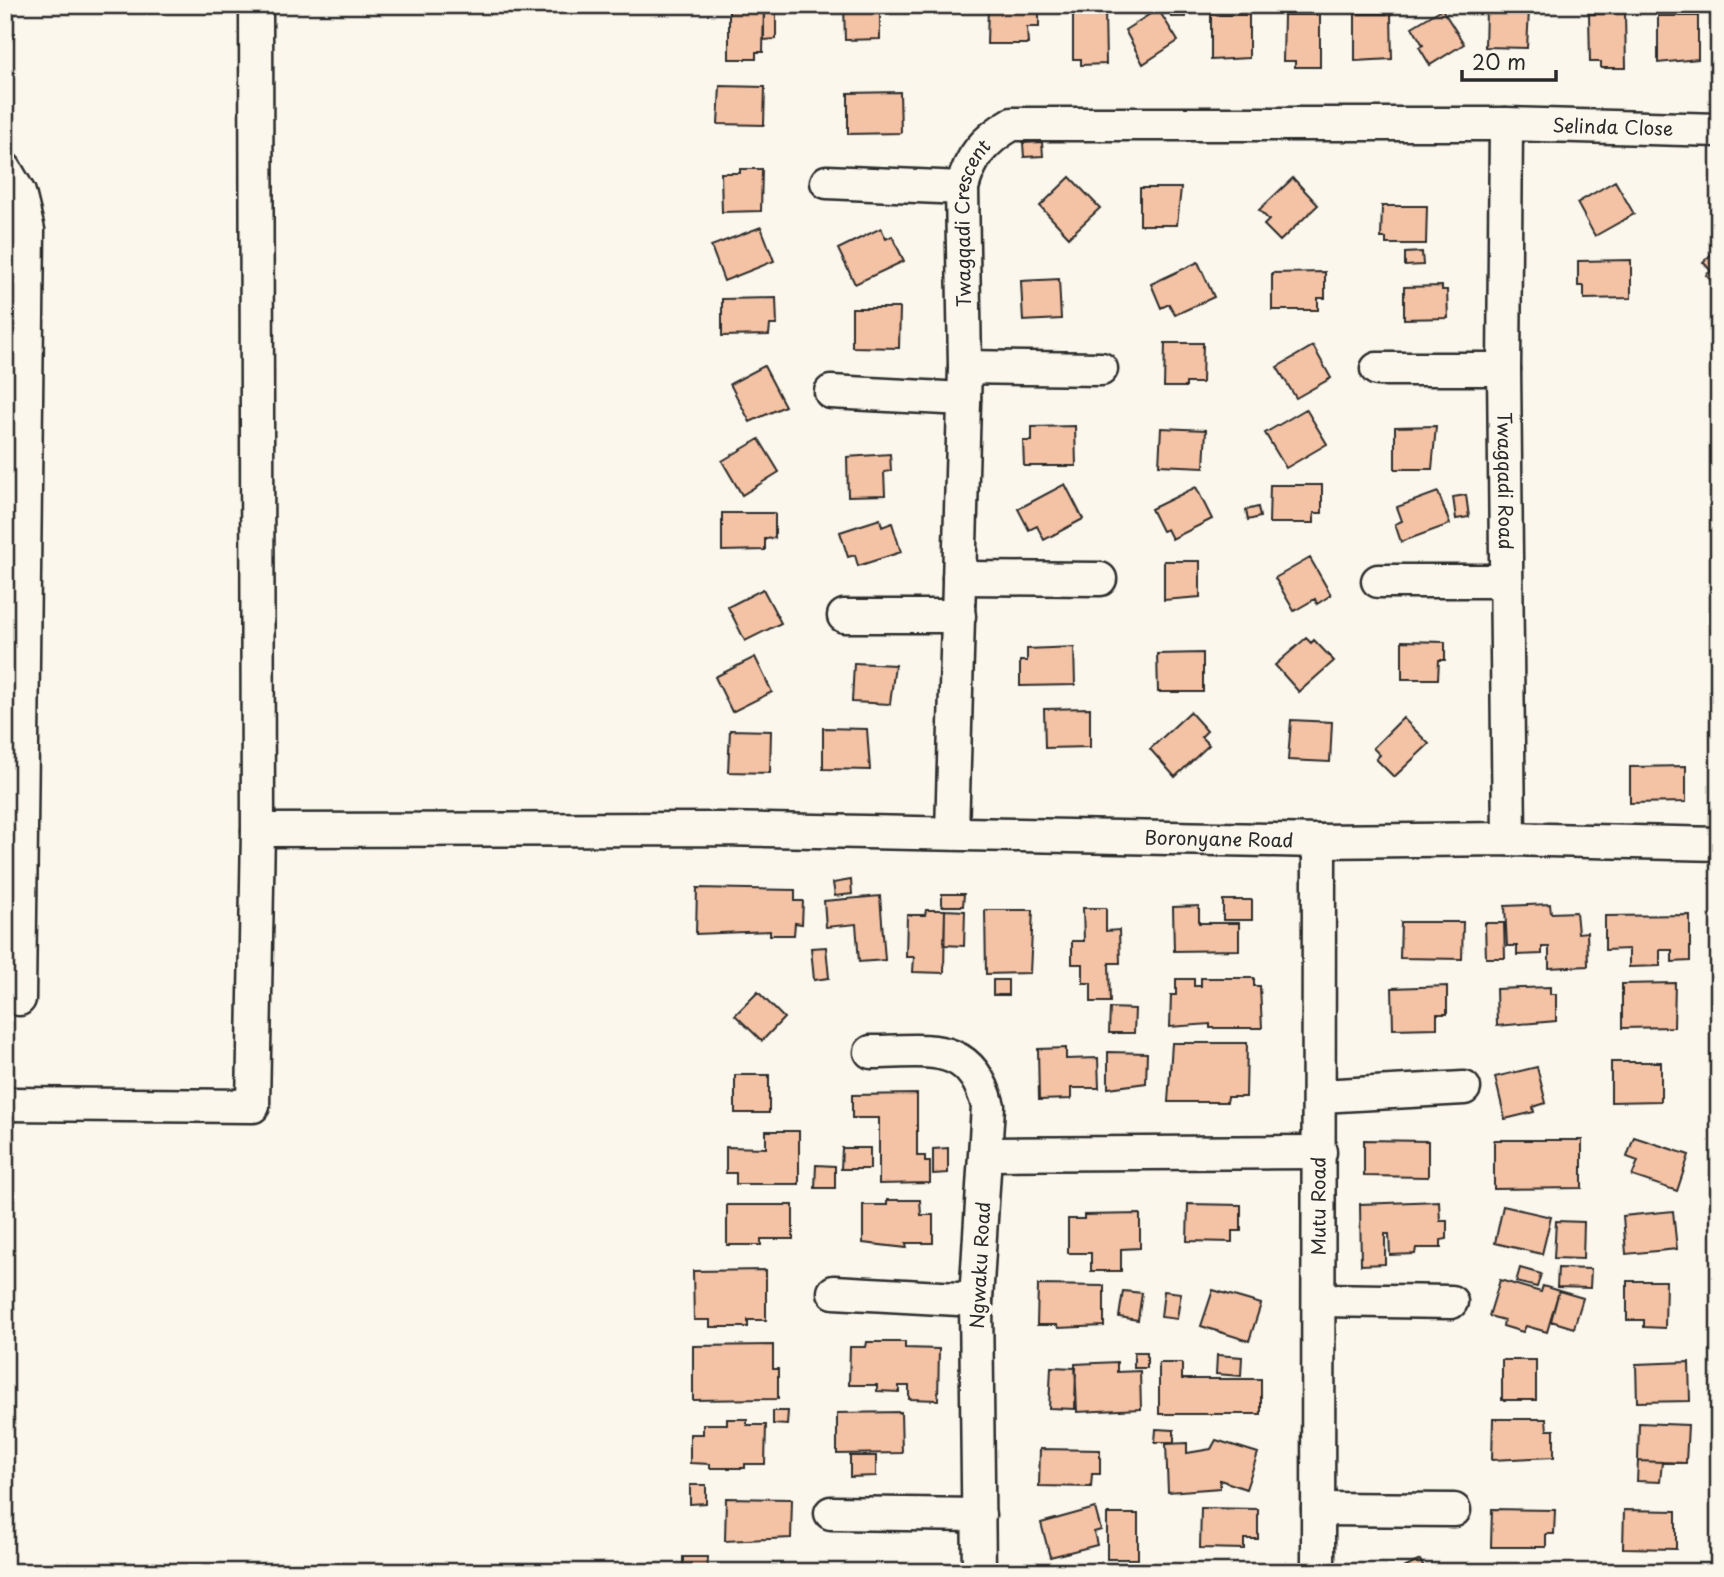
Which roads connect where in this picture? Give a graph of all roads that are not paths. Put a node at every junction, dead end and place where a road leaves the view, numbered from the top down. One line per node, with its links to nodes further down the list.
1 (256, 5): 19 (street)
2 (1506, 124): 3 (street, Selinda Close); 6 (street, Twagqadi Crescent); 10 (street, Twagqadi Road)
3 (1719, 130)
4 (5, 169): 24 (street)
5 (827, 182): 6 (street)
6 (962, 188): 7 (street, Twagqadi Crescent)
7 (965, 367): 8 (street); 12 (street, Twagqadi Crescent)
8 (1101, 369)
9 (1377, 369): 10 (street)
10 (1504, 369): 16 (street, Twagqadi Road)
11 (831, 392): 12 (street)
12 (964, 399): 13 (street, Twagqadi Crescent)
13 (959, 578): 14 (street); 18 (street, Twagqadi Crescent)
14 (1100, 579)
15 (1378, 581): 16 (street)
16 (1505, 582): 21 (street, Twagqadi Road)
17 (844, 616): 18 (street)
18 (959, 616): 20 (street, Twagqadi Crescent)
19 (258, 830): 20 (street, Boronyane Road); 28 (street)
20 (951, 833): 22 (street, Boronyane Road)
21 (1509, 839): 22 (street, Boronyane Road); 23 (street, Boronyane Road)
22 (1319, 841): 27 (street, Mutu Road)
23 (1719, 844)
24 (19, 999)
25 (871, 1052): 30 (street, Ngwaku Road)
26 (1464, 1088): 27 (street)
27 (1320, 1096): 29 (street, Mutu Road)
28 (5, 1104)
29 (1320, 1152): 30 (street); 33 (street, Mutu Road)
30 (986, 1154): 32 (street, Ngwaku Road)
31 (834, 1292): 32 (street)
32 (976, 1300): 38 (street, Ngwaku Road)
33 (1319, 1300): 34 (street); 35 (street, Mutu Road)
34 (1451, 1302)
35 (1318, 1509): 36 (street); 40 (street, Mutu Road)
36 (1454, 1510)
37 (831, 1513): 38 (street)
38 (979, 1515): 39 (street, Ngwaku Road)
39 (979, 1572)
40 (1318, 1572)

